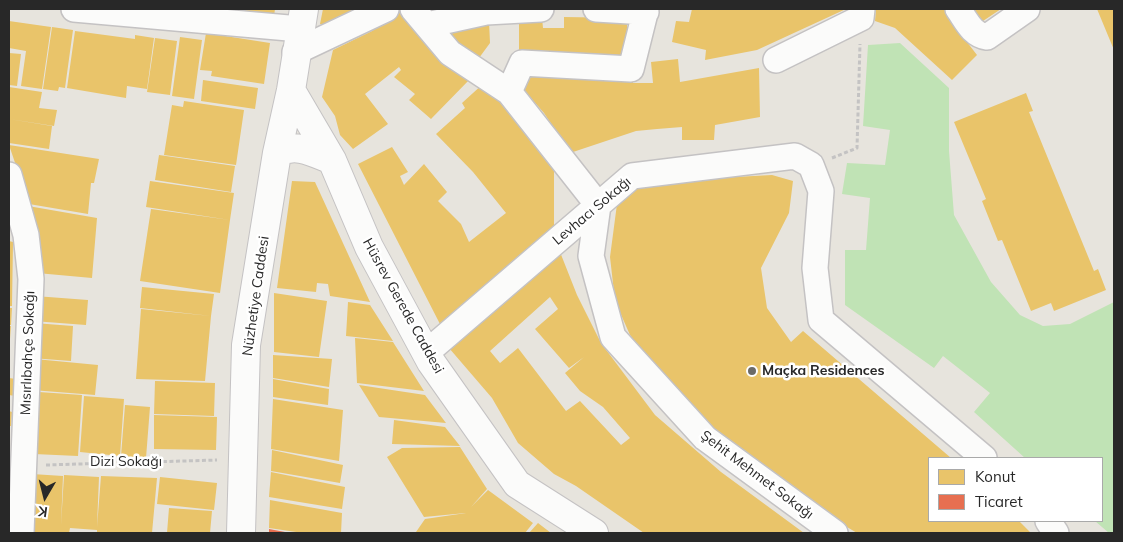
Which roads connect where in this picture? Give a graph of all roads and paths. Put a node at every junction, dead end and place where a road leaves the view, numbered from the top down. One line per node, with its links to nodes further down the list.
1 (74, 9): 10 (street)
2 (386, 9): 10 (street)
3 (541, 9): 9 (street)
4 (596, 9): 7 (street)
5 (958, 9): 6 (street)
6 (1027, 9)
7 (646, 11): 13 (street)
8 (861, 14): 11 (street); 14 (path)
9 (420, 17): 13 (street)
10 (300, 30): 12 (street, Nüzhetiye Caddesi)
11 (776, 60)
12 (291, 90): 15 (street, Nüzhetiye Caddesi); 16 (street, Hüsrev Gerede Caddesi)
13 (509, 92): 18 (street)
14 (857, 148)
15 (277, 153): 16 (street); 22 (street, Nüzhetiye Caddesi)
16 (332, 160): 20 (street, Hüsrev Gerede Caddesi)
17 (9, 175): 19 (street, Mısırlıbahçe Sokağı)
18 (598, 205): 20 (street, Levhacı Sokağı); 21 (street, Levhacı Sokağı); 28 (street, Şehit Mehmet Sokağı)
19 (17, 234): 23 (street, Mısırlıbahçe Sokağı)
20 (426, 353): 27 (street, Hüsrev Gerede Caddesi)
21 (983, 457)
22 (243, 461): 23 (path, Dizi Sokağı); 26 (street, Nüzhetiye Caddesi)
23 (24, 465): 25 (street, Mısırlıbahçe Sokağı)
24 (1049, 522): 29 (street)
25 (21, 533)
26 (241, 533)
27 (594, 533)
28 (835, 533)
29 (1056, 533)

